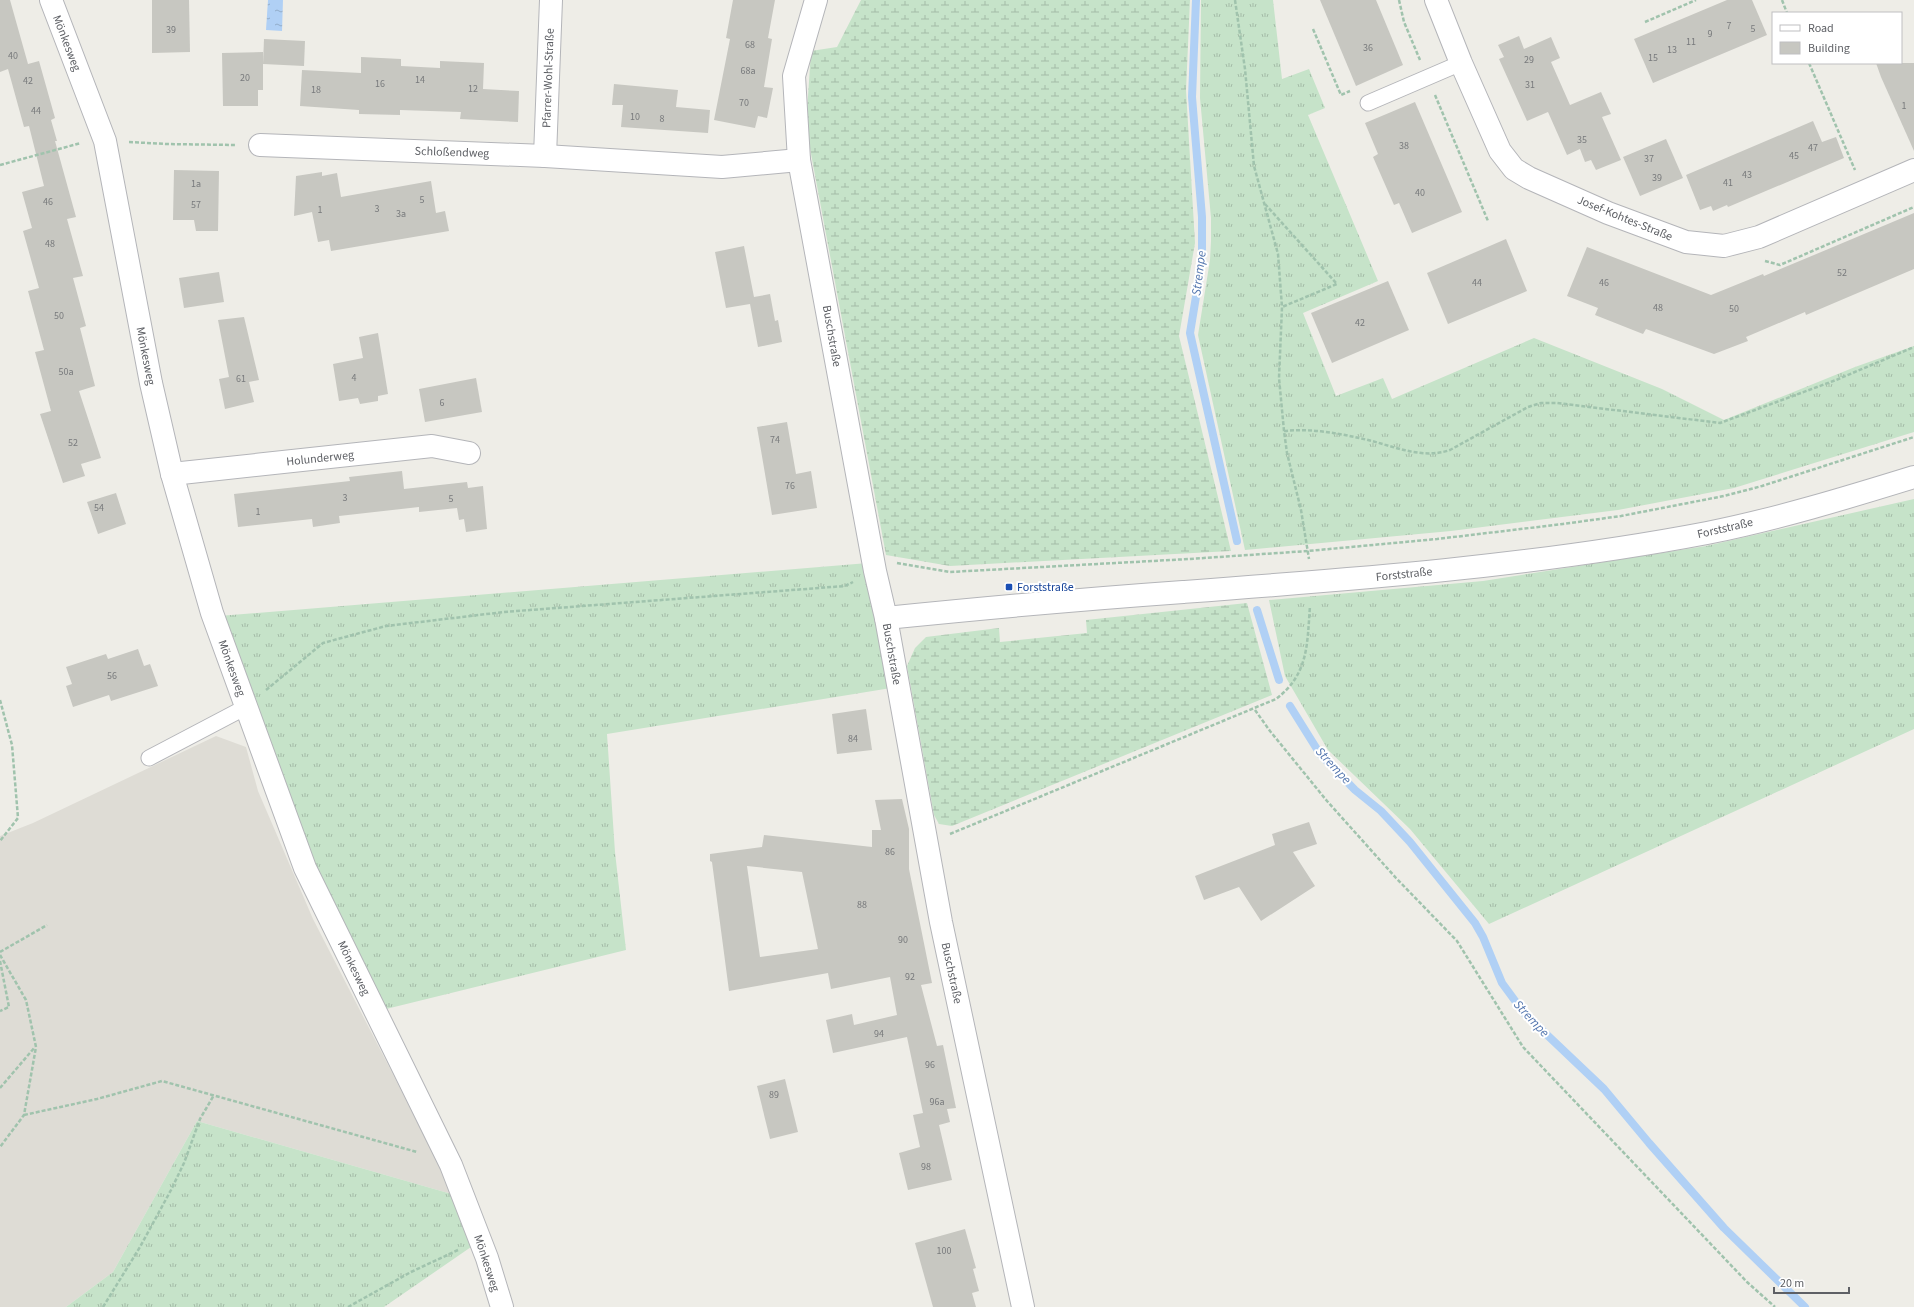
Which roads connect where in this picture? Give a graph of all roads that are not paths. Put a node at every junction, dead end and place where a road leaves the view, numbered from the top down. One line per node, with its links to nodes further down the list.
1 (51, 0): 12 (street, Mönkesweg)
2 (551, 0): 8 (street, Pfarrer-Wohl-Straße)
3 (816, 0): 9 (street, Buschstraße)
4 (1436, 0): 5 (street, Josef-Kohtes-Straße)
5 (1457, 55): 6 (lane); 10 (street, Josef-Kohtes-Straße)
6 (1368, 103)
7 (260, 145): 8 (street, Schloßendweg)
8 (545, 156): 9 (street, Schloßendweg)
9 (799, 160): 14 (street, Buschstraße)
10 (1914, 170)
11 (469, 453): 12 (street, Holunderweg)
12 (172, 474): 15 (street, Mönkesweg)
13 (1914, 477): 14 (street, Forststraße)
14 (886, 618): 18 (street, Buschstraße)
15 (246, 708): 16 (lane); 17 (street, Mönkesweg)
16 (150, 758)
17 (502, 1307)
18 (1023, 1307)

